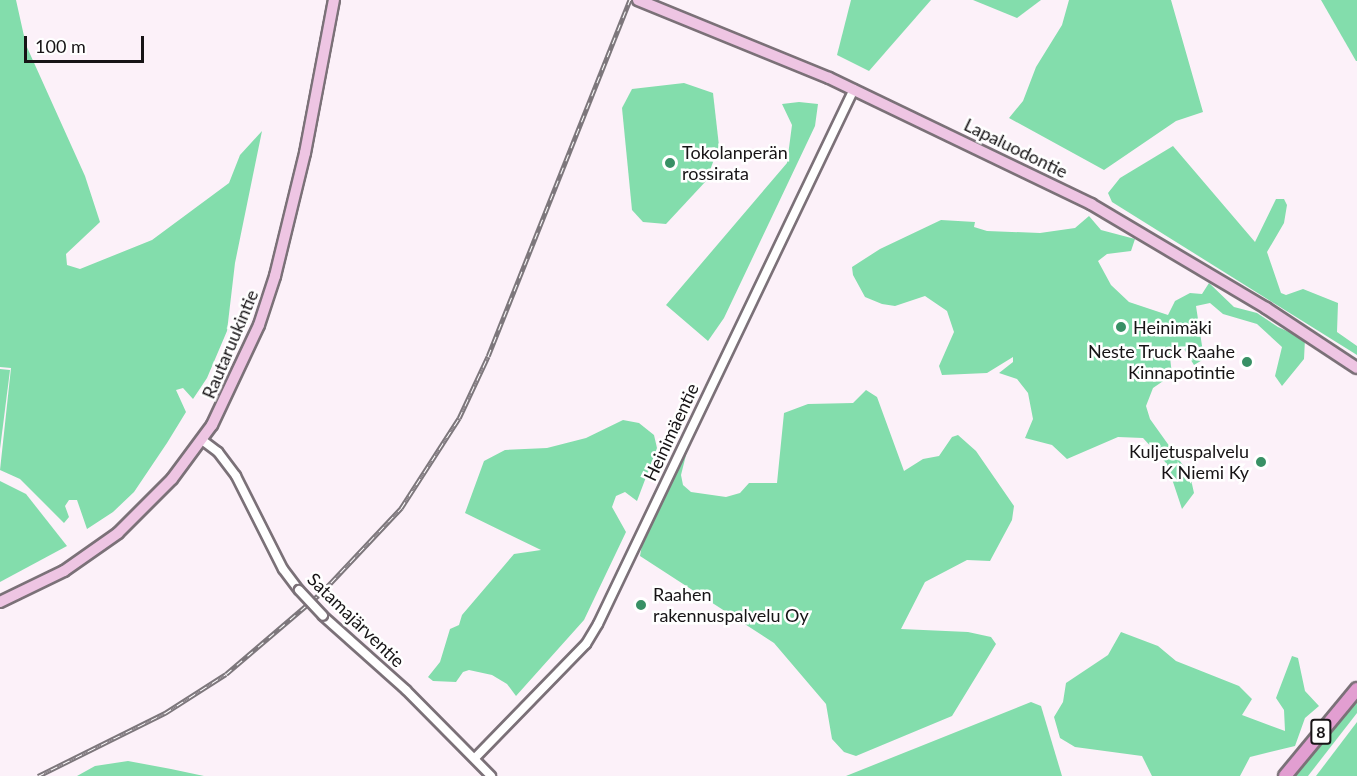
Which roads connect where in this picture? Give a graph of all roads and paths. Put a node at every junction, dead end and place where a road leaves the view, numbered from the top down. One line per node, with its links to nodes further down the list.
1 (334, 0): 5 (main road, Rautaruukintie)
2 (638, 0): 3 (main road, Lapaluodontie)
3 (854, 89): 4 (main road, Lapaluodontie); 8 (street, Heinimäentie)
4 (1357, 368)
5 (202, 440): 6 (main road, Rautaruukintie); 8 (street, Satamajärventie, bridge)
6 (0, 602)
7 (1357, 688): 10 (highway, 8)
8 (475, 758): 9 (street, Satamajärventie)
9 (491, 776)
10 (1286, 776)

